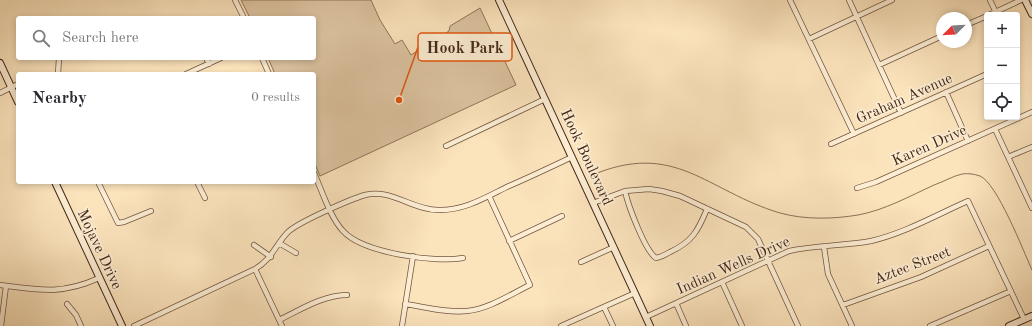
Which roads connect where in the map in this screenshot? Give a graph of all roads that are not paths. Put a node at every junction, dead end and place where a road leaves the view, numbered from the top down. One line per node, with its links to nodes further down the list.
1 (235, 0): 12 (street)
2 (499, 0): 34 (main road, Hook Boulevard)
3 (790, 0): 16 (street)
4 (849, 0): 13 (street)
5 (892, 0): 13 (street)
6 (990, 0): 9 (street)
7 (1022, 0): 10 (street)
8 (1025, 0): 11 (main road)
9 (996, 12)
10 (999, 12)
11 (1032, 14)
12 (243, 16)
13 (856, 16): 16 (street); 24 (street)
14 (984, 17): 15 (street)
15 (972, 22)
16 (809, 39): 38 (street)
17 (936, 39): 24 (street)
18 (59, 60): 25 (street)
19 (207, 60): 23 (street)
20 (217, 60): 23 (street)
21 (263, 60): 27 (street)
22 (0, 63): 30 (main road)
23 (209, 64): 26 (street)
24 (879, 65): 36 (street)
25 (58, 72)
26 (191, 72)
27 (268, 72)
28 (984, 75): 31 (street, Graham Avenue)
29 (16, 85): 30 (street)
30 (11, 87): 32 (street); 33 (main road)
31 (946, 92): 36 (street, Graham Avenue); 39 (street)
32 (0, 93)
33 (16, 98)
34 (545, 99): 41 (street); 43 (main road, Hook Boulevard)
35 (1032, 112): 37 (street, Karen Drive)
36 (901, 113): 38 (street, Graham Avenue)
37 (995, 129): 39 (street, Karen Drive); 44 (street)
38 (854, 134): 40 (street, Graham Avenue)
39 (968, 141): 49 (street, Karen Drive)
40 (831, 144)
41 (446, 146)
42 (1032, 146): 44 (street)
43 (572, 157): 51 (street); 53 (main road, Hook Boulevard)
44 (1008, 157): 54 (street)
45 (316, 178): 57 (street)
46 (56, 184): 72 (main road, Mojave Drive)
47 (99, 184): 56 (street)
48 (198, 184): 52 (street)
49 (857, 188)
50 (625, 191): 53 (street); 55 (street); 55 (street)
51 (489, 196): 57 (street); 59 (street)
52 (204, 198)
53 (593, 203): 63 (main road, Hook Boulevard)
54 (1032, 208)
55 (707, 209): 69 (street)
56 (151, 210)
57 (331, 210): 60 (street); 66 (street)
58 (562, 216): 59 (street)
59 (509, 240): 81 (street)
60 (279, 243): 65 (street); 67 (street)
61 (254, 245): 67 (street)
62 (989, 246): 64 (street, Indian Wells Drive); 76 (street); 82 (street, Aztec Street)
63 (614, 247): 70 (street); 77 (main road, Hook Boulevard)
64 (824, 247): 69 (street, Indian Wells Drive); 82 (street)
65 (296, 253)
66 (413, 256): 68 (street); 81 (street)
67 (270, 257): 71 (street)
68 (463, 258)
69 (768, 261): 73 (street, Indian Wells Drive); 99 (street)
70 (581, 262)
71 (256, 269): 87 (street); 91 (street)
72 (99, 278): 75 (street); 90 (main road, Mojave Drive)
73 (722, 282): 79 (street, Indian Wells Drive); 98 (street)
74 (0, 286): 75 (street)
75 (6, 286): 88 (street)
76 (1010, 291): 86 (street); 101 (street)
77 (635, 293): 83 (street); 85 (main road, Hook Boulevard)
78 (347, 295): 87 (street)
79 (676, 303): 85 (street, Indian Wells Drive); 97 (street)
80 (67, 304): 89 (street)
81 (405, 304): 93 (street)
82 (842, 305): 100 (street)
83 (604, 306): 94 (street); 95 (street)
84 (1032, 316): 86 (main road)
85 (646, 317): 96 (main road, Hook Boulevard)
86 (1024, 319): 102 (main road)
87 (279, 320): 92 (street)
88 (1, 326)
89 (81, 326)
90 (122, 326)
91 (134, 326)
92 (282, 326)
93 (402, 326)
94 (561, 326)
95 (614, 326)
96 (650, 326)
97 (686, 326)
98 (742, 326)
99 (798, 326)
100 (852, 326)
101 (930, 326)
102 (1009, 326)

